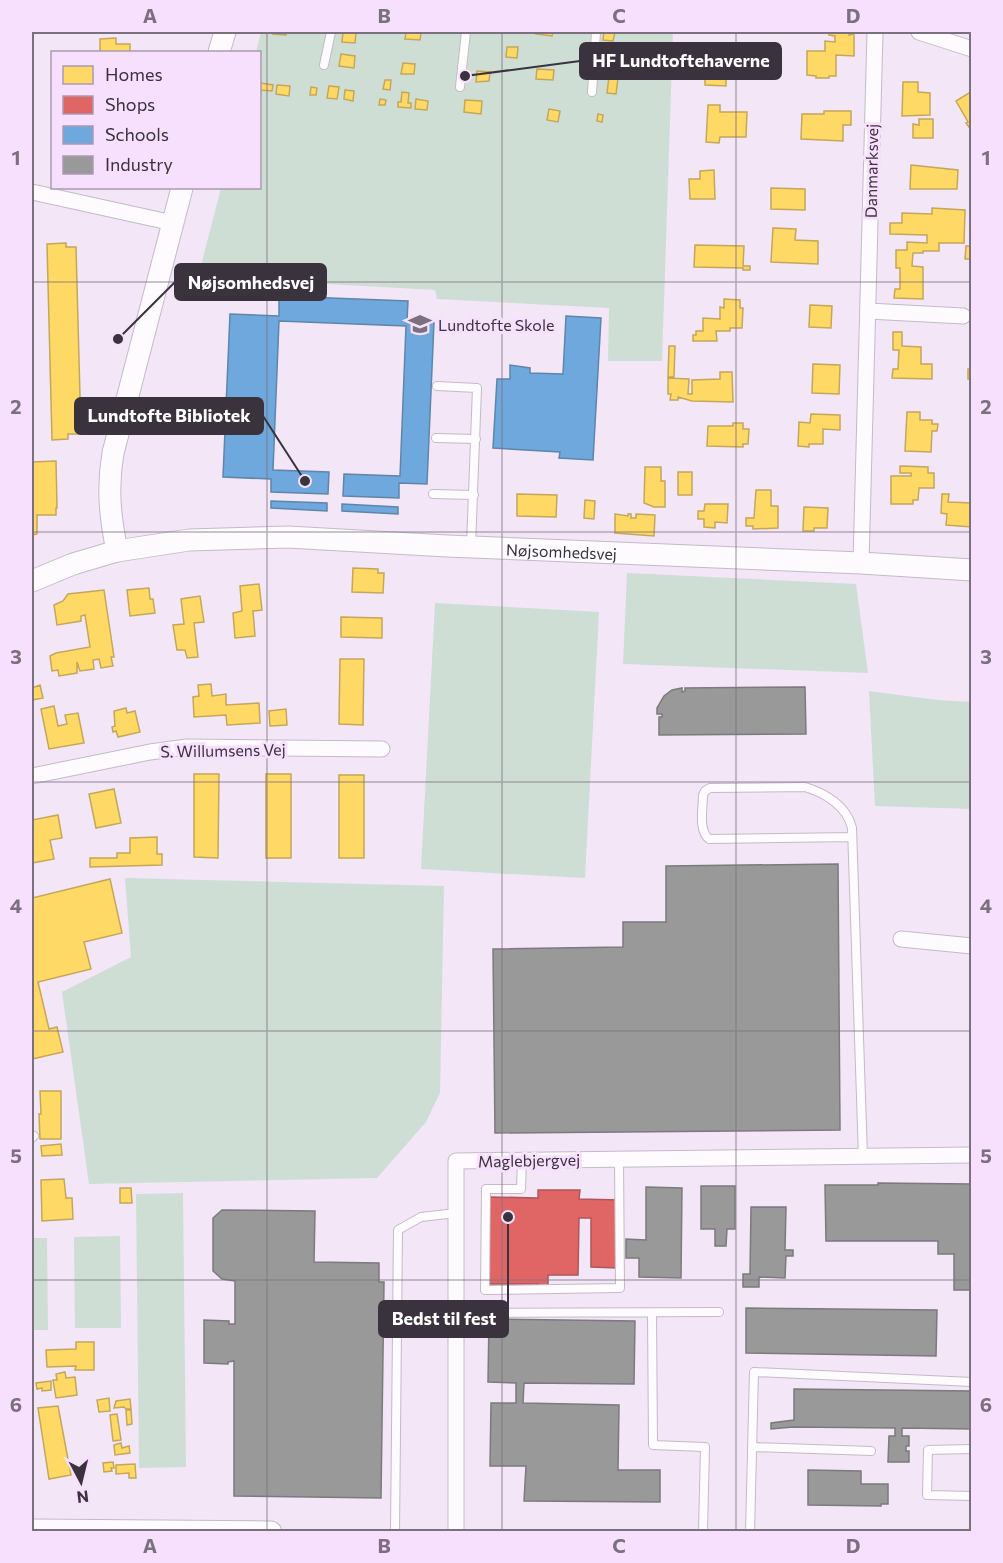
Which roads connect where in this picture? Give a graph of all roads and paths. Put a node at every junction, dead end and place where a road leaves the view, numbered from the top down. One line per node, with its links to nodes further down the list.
1 (225, 32): 8 (street)
2 (331, 32): 9 (lane)
3 (466, 32): 10 (lane)
4 (596, 32): 11 (lane)
5 (874, 32): 15 (street, Danmarksvej)
6 (919, 32): 7 (street)
7 (972, 49)
8 (219, 51)
9 (324, 65)
10 (460, 87)
11 (592, 92)
12 (182, 189): 14 (street)
13 (32, 192): 14 (street)
14 (173, 223): 23 (street)
15 (868, 311): 16 (street); 24 (street, Danmarksvej)
16 (963, 316)
17 (437, 386): 19 (lane)
18 (436, 438): 19 (lane)
19 (476, 440): 21 (lane)
20 (432, 494): 21 (lane)
21 (474, 495): 22 (lane)
22 (471, 547): 23 (street, Nøjsomhedsvej); 24 (street, Nøjsomhedsvej)
23 (117, 550): 26 (street, Nøjsomhedsvej)
24 (861, 562): 25 (street, Nøjsomhedsvej)
25 (972, 570)
26 (32, 581)
27 (382, 749): 28 (street, S. Willumsens Vej)
28 (32, 776)
29 (852, 837): 29 (lane); 33 (lane)
30 (901, 939): 31 (street)
31 (972, 946)
32 (972, 1155): 33 (street, Maglebjergvej)
33 (863, 1157): 34 (street, Maglebjergvej)
34 (619, 1159): 35 (street, Maglebjergvej); 35 (lane)
35 (522, 1161): 36 (street, Maglebjergvej)
36 (456, 1213): 38 (street, Maglebjergvej); 47 (lane)
37 (718, 1312): 39 (lane)
38 (456, 1313): 39 (lane); 48 (street, Maglebjergvej)
39 (652, 1313): 49 (lane)
40 (972, 1382): 41 (lane)
41 (752, 1447): 43 (lane); 50 (lane)
42 (972, 1449): 44 (lane)
43 (871, 1451)
44 (972, 1496)
45 (41, 1531): 46 (street)
46 (270, 1532)
47 (395, 1532)
48 (456, 1532)
49 (702, 1532)
50 (750, 1532)

